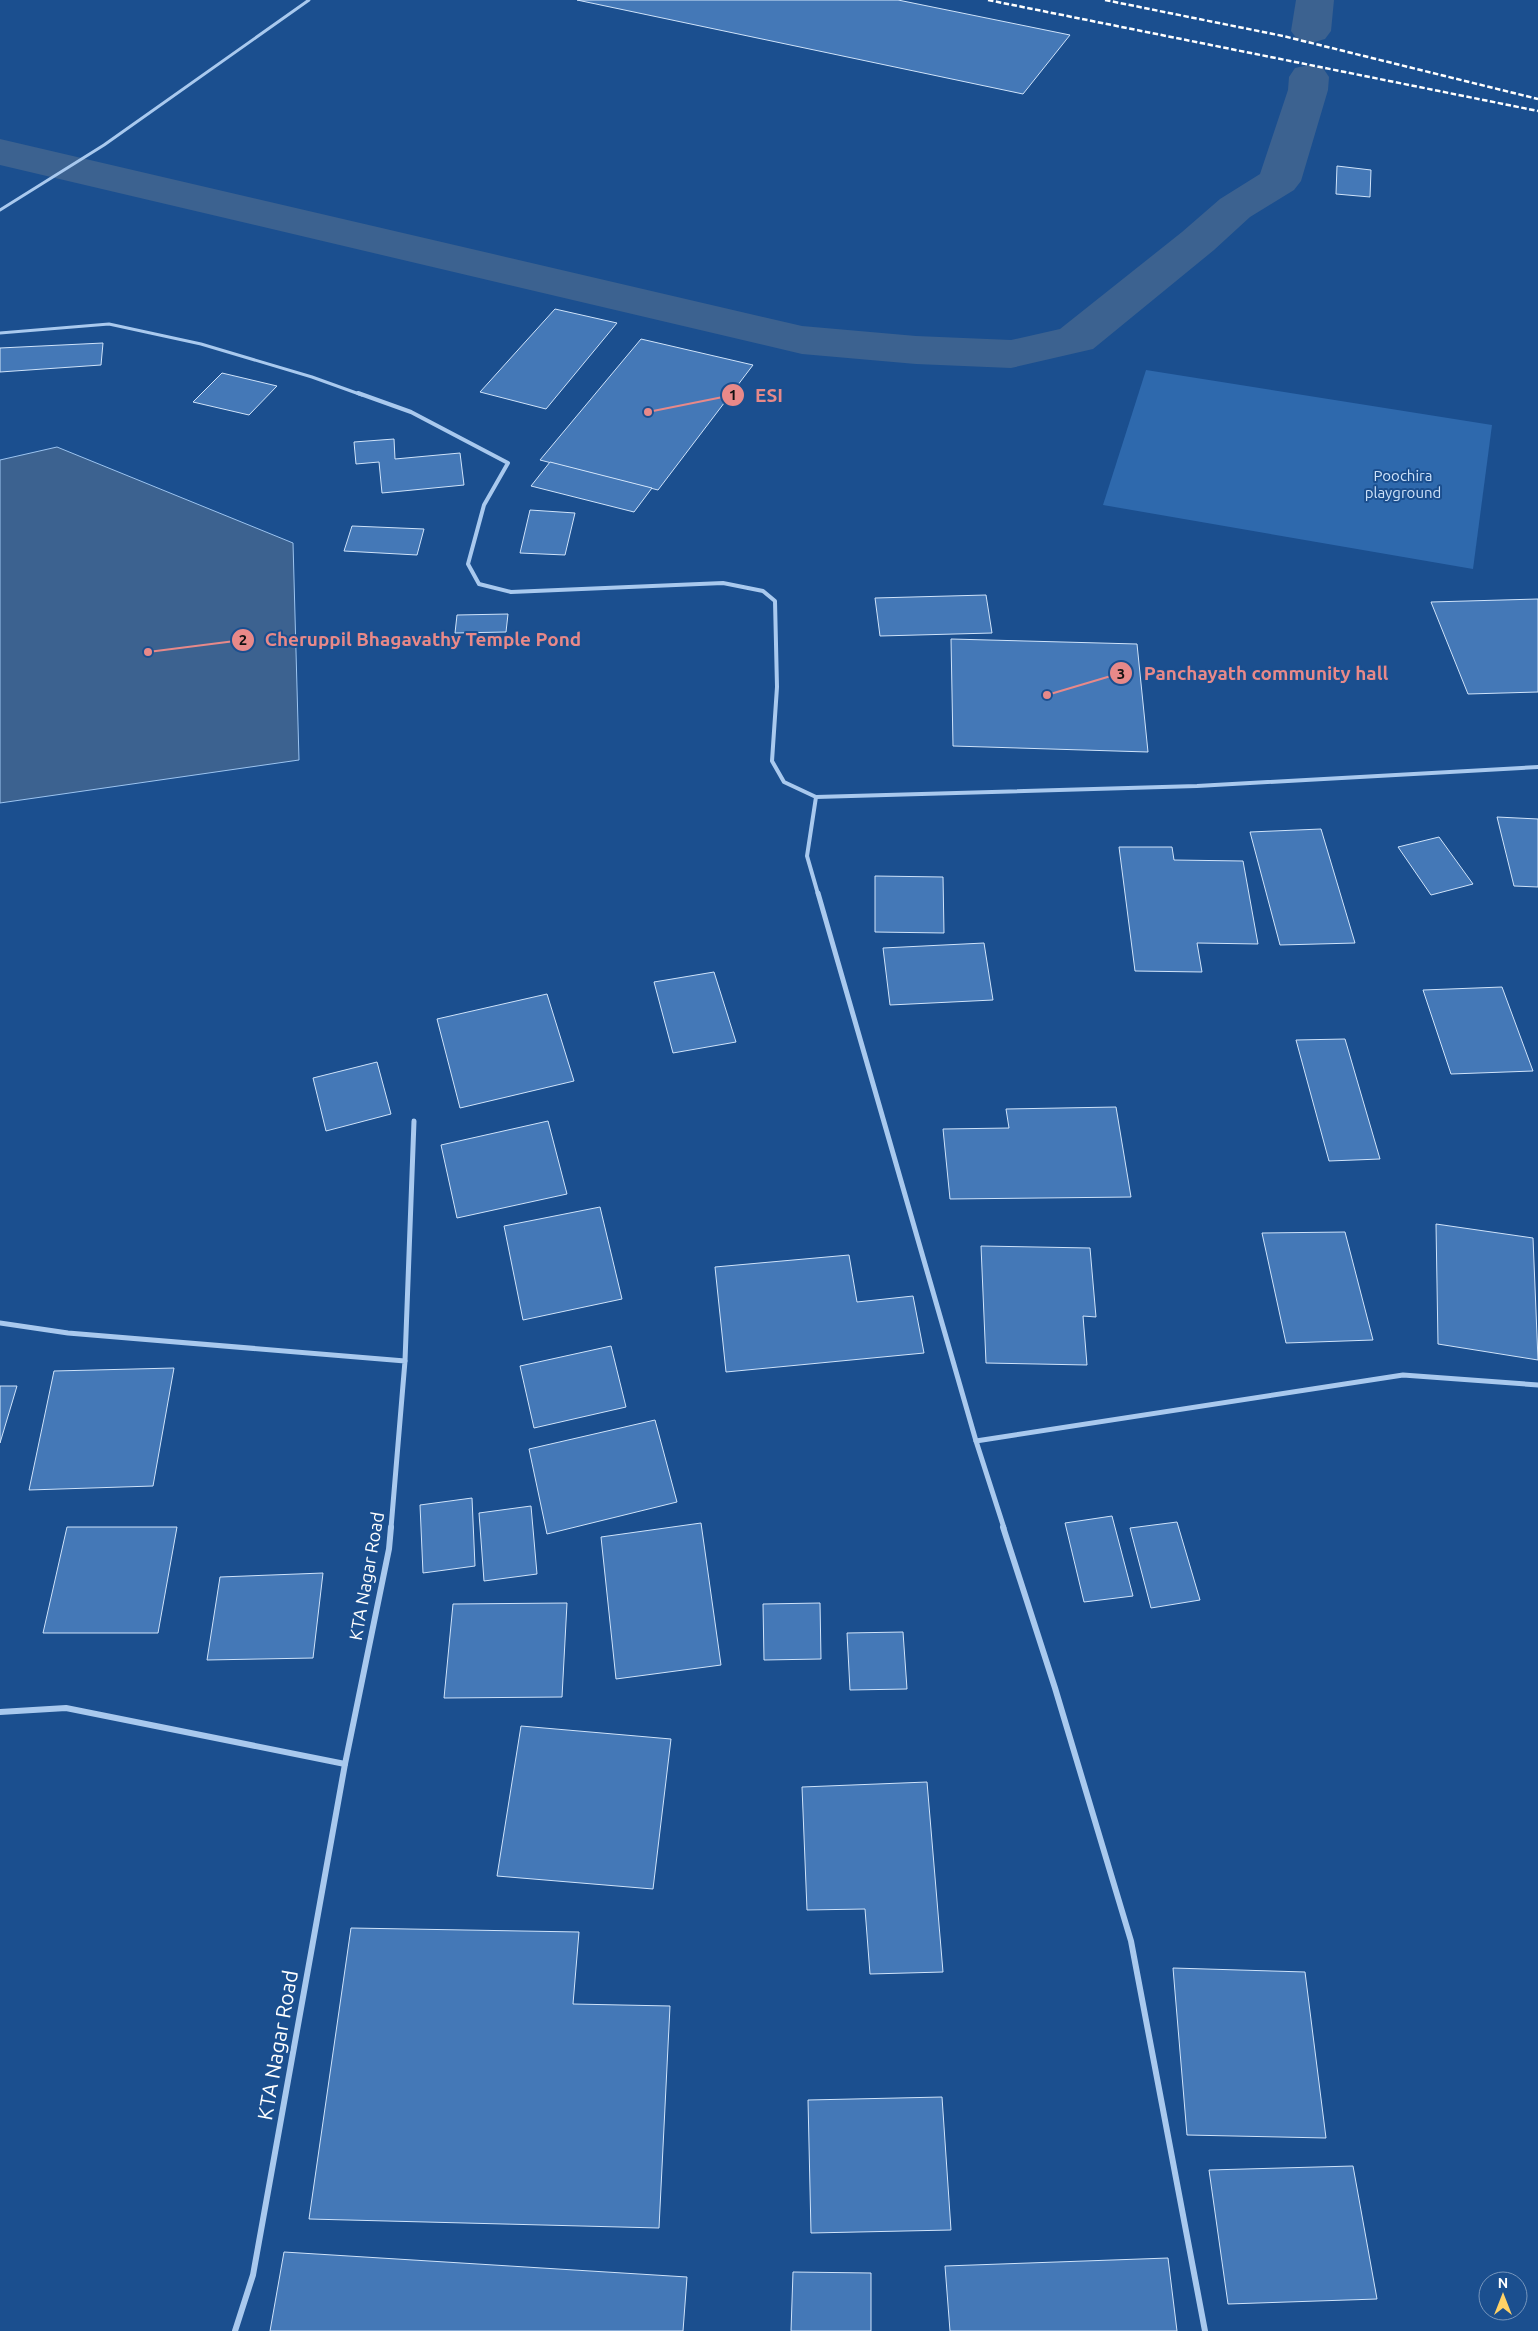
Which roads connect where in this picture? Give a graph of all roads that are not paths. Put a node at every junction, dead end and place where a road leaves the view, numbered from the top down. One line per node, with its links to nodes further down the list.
1 (310, 0): 2 (street)
2 (0, 210)
3 (0, 334): 5 (street)
4 (1538, 767): 5 (street)
5 (816, 797): 10 (street)
6 (414, 1121): 8 (street, KTA Nagar Road)
7 (0, 1323): 8 (street)
8 (405, 1361): 12 (street, KTA Nagar Road)
9 (1538, 1385): 10 (street)
10 (976, 1441): 14 (street)
11 (0, 1712): 12 (street)
12 (345, 1764): 13 (street, KTA Nagar Road)
13 (236, 2331)
14 (1205, 2331)

